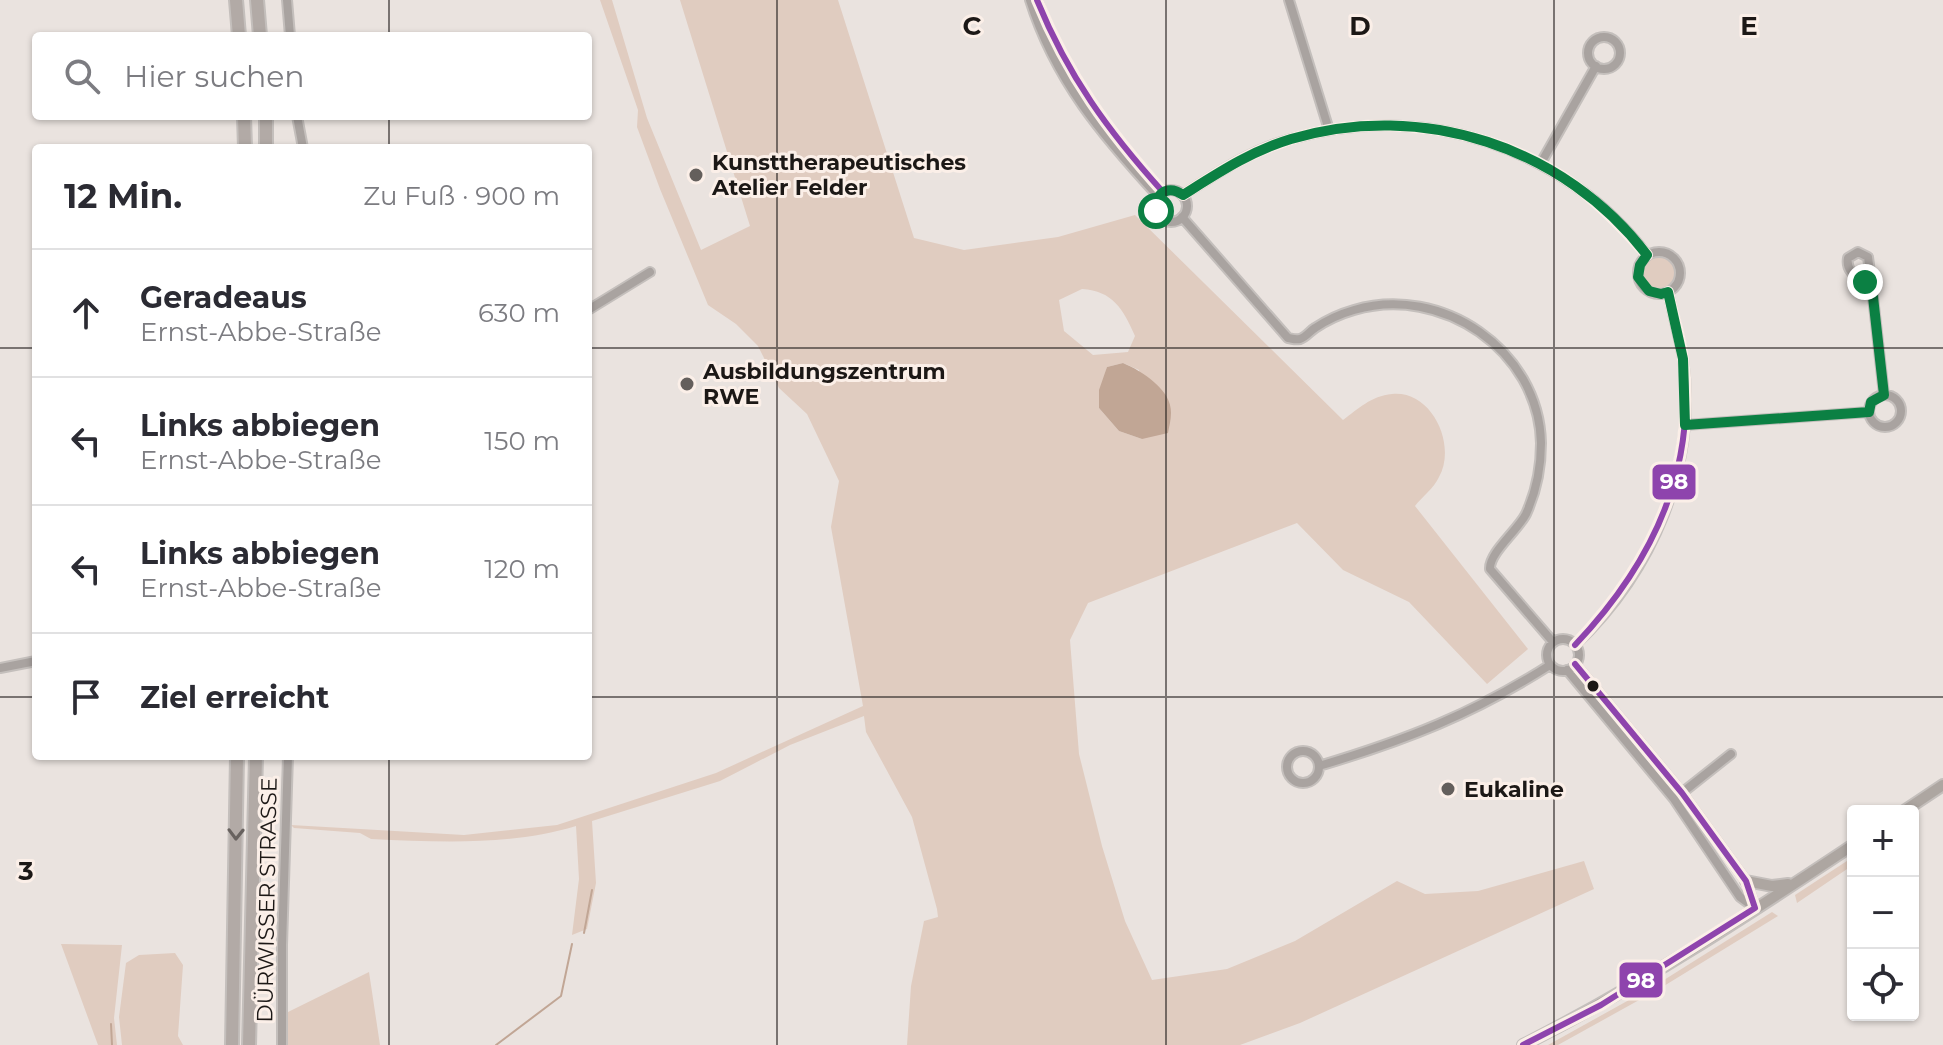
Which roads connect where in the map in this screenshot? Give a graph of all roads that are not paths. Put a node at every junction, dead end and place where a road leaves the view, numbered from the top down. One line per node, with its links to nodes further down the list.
1 (236, 0): 7 (highway)
2 (257, 0): 8 (highway)
3 (287, 0): 9 (street)
4 (1030, 0): 19 (street)
5 (1037, 0): 19 (street)
6 (1289, 0): 14 (street)
7 (239, 32)
8 (260, 32)
9 (290, 32)
10 (1596, 66): 10 (street); 18 (street)
11 (244, 120): 15 (highway)
12 (266, 120): 16 (highway)
13 (298, 120): 17 (street)
14 (1329, 130): 18 (street); 20 (street)
15 (245, 144)
16 (266, 144)
17 (302, 144)
18 (1541, 163): 22 (street)
19 (1161, 194): 20 (street); 21 (street)
20 (1183, 195): 21 (street)
21 (1182, 217): 30 (street)
22 (1647, 255): 25 (street); 25 (street)
23 (650, 272): 26 (street)
24 (1872, 288): 27 (street)
25 (1668, 292): 29 (street)
26 (592, 308)
27 (1884, 395): 28 (street); 28 (street)
28 (1869, 412): 29 (street)
29 (1685, 425): 31 (street)
30 (1553, 642): 31 (street); 34 (street)
31 (1575, 645): 33 (street)
32 (32, 662): 35 (street)
33 (1575, 664): 36 (street); 43 (street)
34 (1550, 665): 36 (street); 41 (street)
35 (0, 668)
36 (1567, 670): 43 (street)
37 (1731, 754): 43 (street)
38 (237, 760): 49 (highway, one-way to 49)
39 (256, 760): 50 (highway)
40 (288, 760): 51 (street, DÜRWISSER STRASSE)
41 (1319, 766)
42 (1943, 785): 44 (main road)
43 (1678, 796): 46 (street); 48 (street)
44 (1913, 805)
45 (1847, 849): 47 (main road)
46 (1746, 881): 47 (main road); 48 (street)
47 (1794, 883): 48 (main road)
48 (1755, 908): 52 (main road)
49 (232, 1045)
50 (249, 1045)
51 (282, 1045)
52 (1523, 1045)

